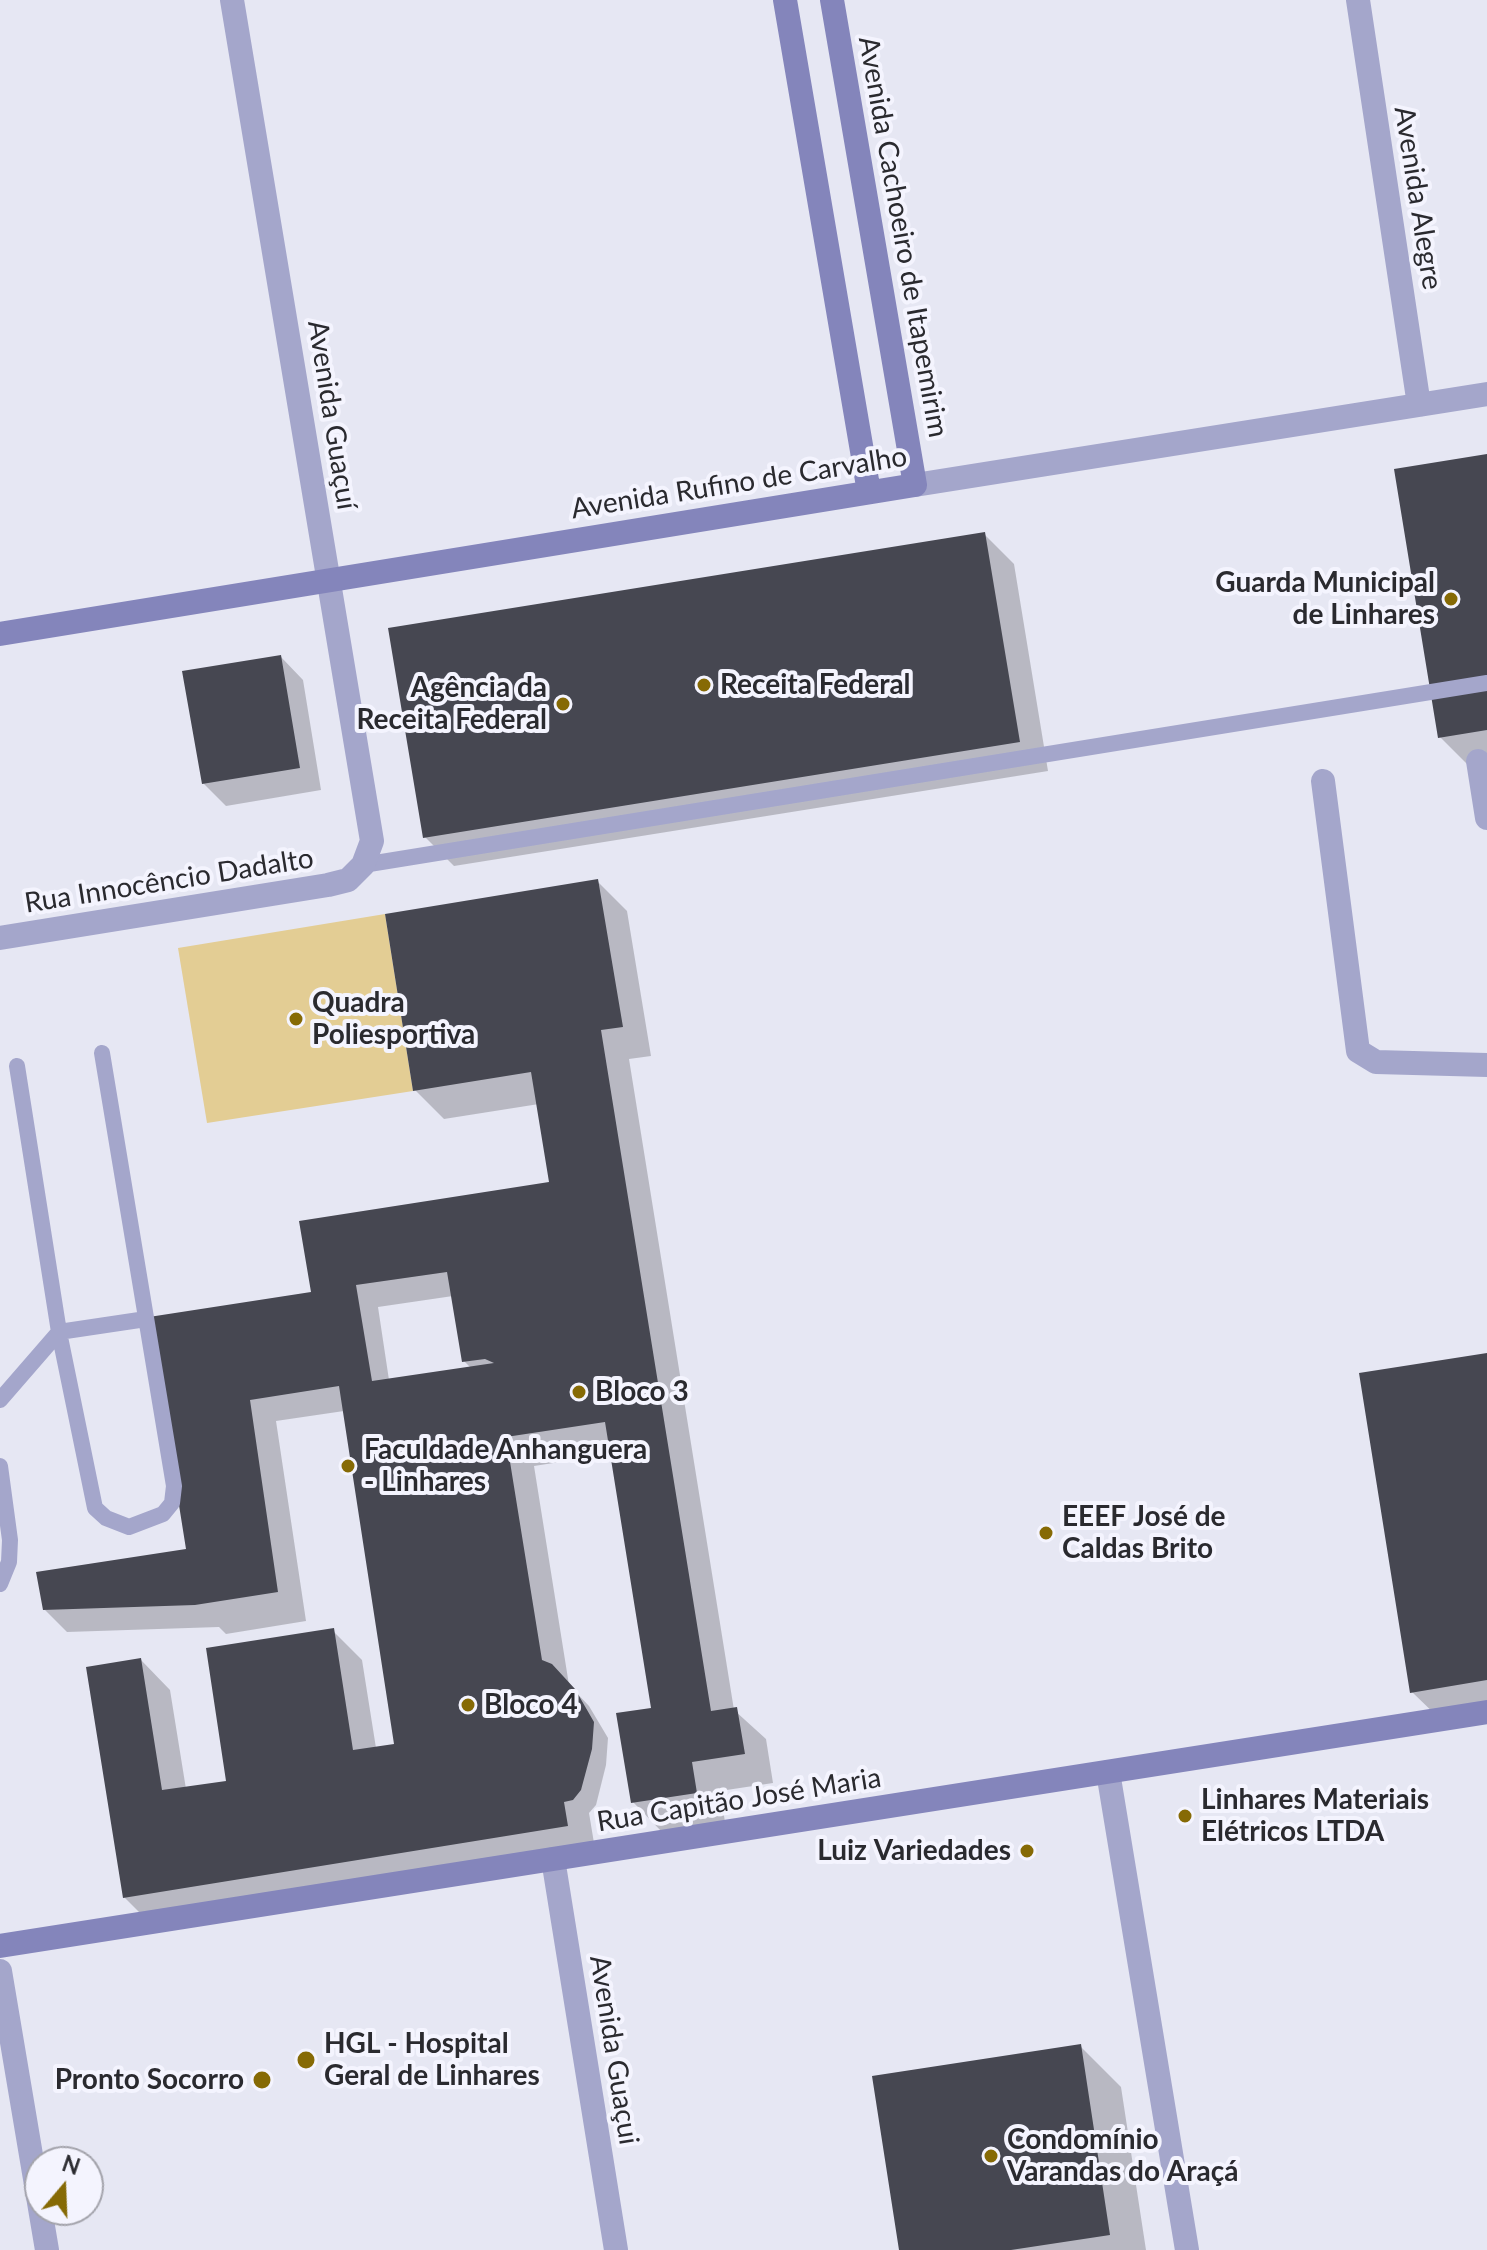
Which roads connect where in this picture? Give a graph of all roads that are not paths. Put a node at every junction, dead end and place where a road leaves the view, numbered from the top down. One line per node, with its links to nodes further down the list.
1 (232, 0): 9 (street, Avenida Guaçuí)
2 (785, 0): 8 (street)
3 (832, 0): 7 (street, Avenida Cachoeiro de Itapemirim)
4 (1358, 0): 6 (street, Avenida Alegre)
5 (1487, 394): 6 (street, Avenida Rufino de Carvalho)
6 (1419, 405): 7 (street, Avenida Rufino de Carvalho)
7 (915, 485): 8 (street, Avenida Rufino de Carvalho)
8 (869, 492): 9 (street, Avenida Rufino de Carvalho)
9 (329, 580): 10 (street, Avenida Rufino de Carvalho); 15 (street, Avenida Guaçuí)
10 (0, 634)
11 (1487, 683): 15 (lane)
12 (1478, 761): 14 (street)
13 (1323, 781): 18 (street)
14 (1487, 818)
15 (363, 865): 16 (street, Rua Innocêncio Dadalto)
16 (0, 938)
17 (102, 1053): 20 (lane)
18 (1487, 1065)
19 (17, 1066): 21 (lane)
20 (146, 1319): 21 (lane); 21 (lane)
21 (59, 1332): 22 (lane)
22 (0, 1400)
23 (0, 1466): 24 (lane)
24 (0, 1584)
25 (1487, 1712): 26 (street, Rua Capitão José Maria)
26 (1108, 1772): 27 (street, Rua Capitão José Maria); 32 (street)
27 (553, 1859): 28 (street, Rua Capitão José Maria); 31 (street, Avenida Guaçui)
28 (0, 1946)
29 (0, 1971): 30 (street)
30 (47, 2250)
31 (616, 2250)
32 (1187, 2250)

